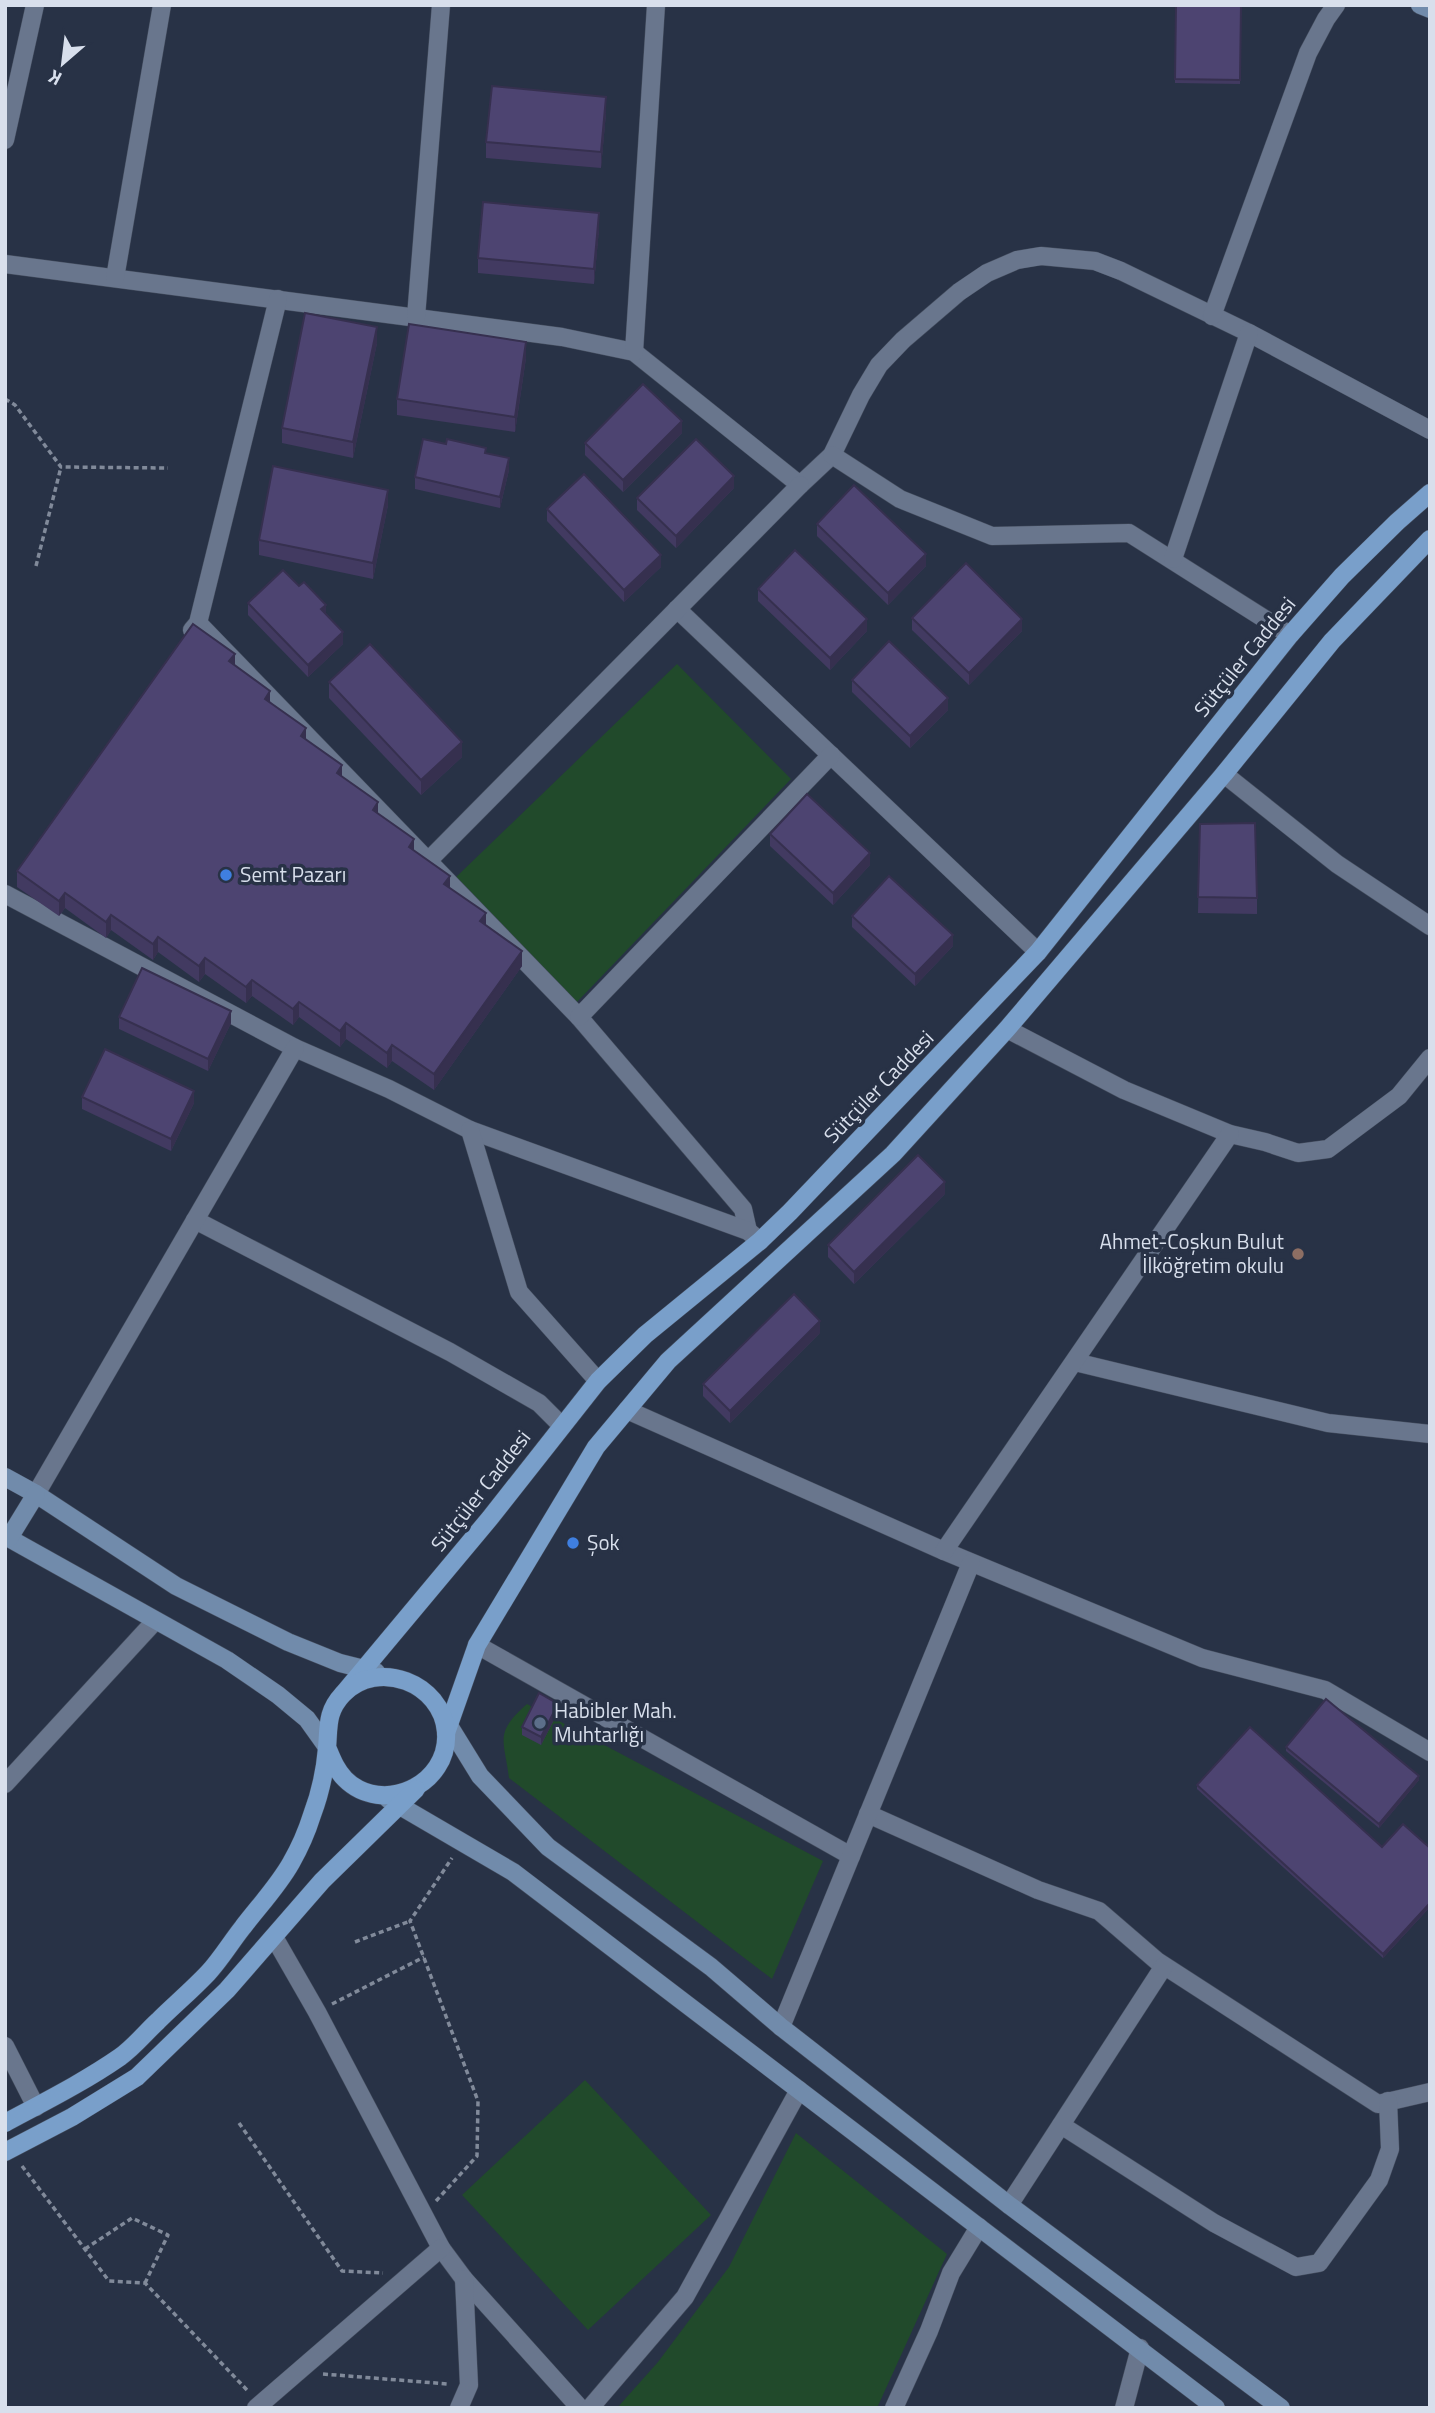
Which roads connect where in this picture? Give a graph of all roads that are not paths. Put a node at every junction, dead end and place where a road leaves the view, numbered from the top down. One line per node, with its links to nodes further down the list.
1 (35, 5): 8 (street)
2 (162, 5): 10 (street)
3 (441, 5): 13 (street)
4 (656, 5): 15 (street)
5 (1336, 5): 12 (street)
6 (1420, 5): 7 (street)
7 (1430, 9)
8 (5, 140)
9 (5, 264): 10 (street)
10 (115, 278): 11 (street)
11 (278, 299): 13 (street); 23 (street)
12 (1212, 316): 14 (street); 17 (street)
13 (416, 317): 15 (street)
14 (1249, 333): 16 (street); 21 (street)
15 (634, 352): 18 (street)
16 (1430, 430)
17 (832, 455): 18 (street); 21 (street)
18 (800, 485): 22 (street)
19 (1430, 493): 24 (main road, Sütçüler Caddesi)
20 (1430, 539): 27 (main road)
21 (1173, 559): 24 (street)
22 (677, 609): 26 (street); 28 (street)
23 (198, 623): 25 (street); 28 (street)
24 (1290, 635): 31 (main road, Sütçüler Caddesi)
25 (182, 645)
26 (831, 755): 31 (street); 32 (street)
27 (1224, 774): 30 (street); 33 (main road)
28 (428, 861): 32 (street)
29 (8, 890): 34 (street)
30 (1430, 926)
31 (1038, 952): 39 (main road, Sütçüler Caddesi)
32 (579, 1017): 39 (street)
33 (1007, 1029): 37 (street); 42 (main road)
34 (295, 1048): 36 (street); 38 (street)
35 (1430, 1058): 37 (street)
36 (470, 1130): 39 (street); 41 (street)
37 (1230, 1134): 40 (street)
38 (195, 1220): 43 (street); 46 (street)
39 (754, 1236): 41 (main road, Sütçüler Caddesi)
40 (1075, 1362): 44 (street); 48 (street)
41 (598, 1381): 43 (main road, Sütçüler Caddesi)
42 (627, 1410): 48 (street); 51 (main road)
43 (561, 1425): 52 (main road, Sütçüler Caddesi)
44 (1430, 1434)
45 (5, 1477): 46 (street)
46 (36, 1493): 47 (street); 52 (street)
47 (7, 1537): 50 (street)
48 (944, 1551): 49 (street)
49 (971, 1563): 57 (street); 62 (street)
50 (155, 1620): 56 (street); 58 (street)
51 (477, 1645): 55 (main road); 63 (street)
52 (364, 1669): 53 (street); 54 (main road, Sütçüler Caddesi)
53 (396, 1677): 54 (main road); 55 (main road)
54 (343, 1694): 56 (main road)
55 (445, 1724): 59 (main road); 66 (street)
56 (327, 1747): 60 (main road); 71 (main road)
57 (1430, 1752)
58 (5, 1784)
59 (420, 1785): 60 (main road); 61 (main road)
60 (382, 1796): 61 (street)
61 (400, 1806): 64 (main road); 68 (street)
62 (868, 1814): 63 (street); 65 (street)
63 (851, 1856): 66 (street)
64 (274, 1937): 74 (main road); 77 (street)
65 (1164, 1966): 70 (street); 73 (street)
66 (782, 2026): 75 (street)
67 (5, 2046): 71 (street)
68 (799, 2090): 76 (street); 83 (street)
69 (1429, 2094): 70 (street)
70 (1388, 2101): 73 (street)
71 (36, 2107): 72 (main road)
72 (5, 2123)
73 (1061, 2125): 75 (street)
74 (7, 2151)
75 (1009, 2205): 87 (street)
76 (979, 2227): 79 (street); 84 (street)
77 (441, 2248): 78 (street); 80 (street)
78 (464, 2279): 81 (street); 82 (street)
79 (1140, 2348): 85 (street); 86 (street)
80 (258, 2406)
81 (460, 2408)
82 (580, 2408)
83 (590, 2408)
84 (894, 2408)
85 (1124, 2408)
86 (1216, 2408)
87 (1281, 2408)

